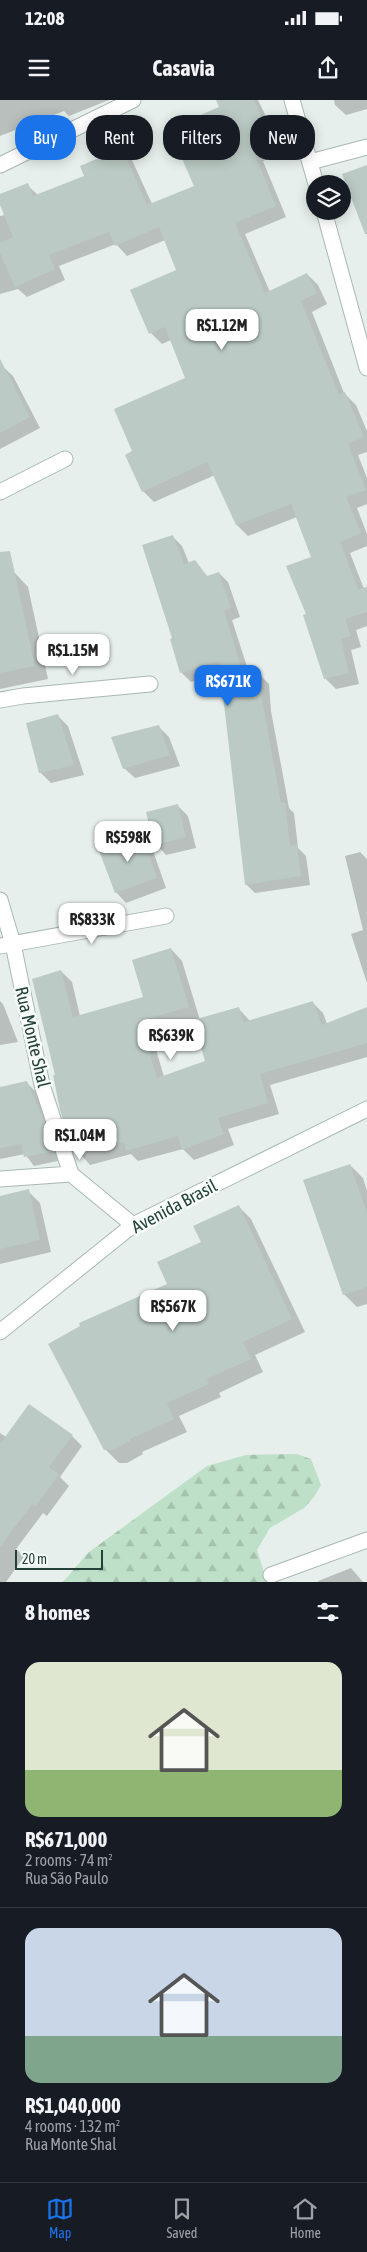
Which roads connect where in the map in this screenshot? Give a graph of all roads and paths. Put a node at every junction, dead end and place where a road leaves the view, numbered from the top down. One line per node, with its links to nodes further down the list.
1 (134, 100): 5 (street)
2 (292, 100): 4 (street)
3 (367, 147): 4 (street)
4 (310, 162): 6 (street)
5 (0, 166)
6 (314, 175)
7 (326, 220): 8 (street)
8 (367, 368)
9 (65, 459): 10 (street)
10 (0, 492)
11 (150, 684): 12 (street)
12 (0, 700)
13 (0, 900): 15 (street, Rua Monte Shal)
14 (166, 916): 15 (street)
15 (6, 945): 17 (street, Rua Monte Shal)
16 (367, 1109): 19 (street, Avenida Brasil)
17 (71, 1174): 18 (street); 19 (street)
18 (0, 1178)
19 (133, 1225): 20 (street, Avenida Brasil)
20 (0, 1332)
21 (367, 1540): 22 (street)
22 (271, 1576)

